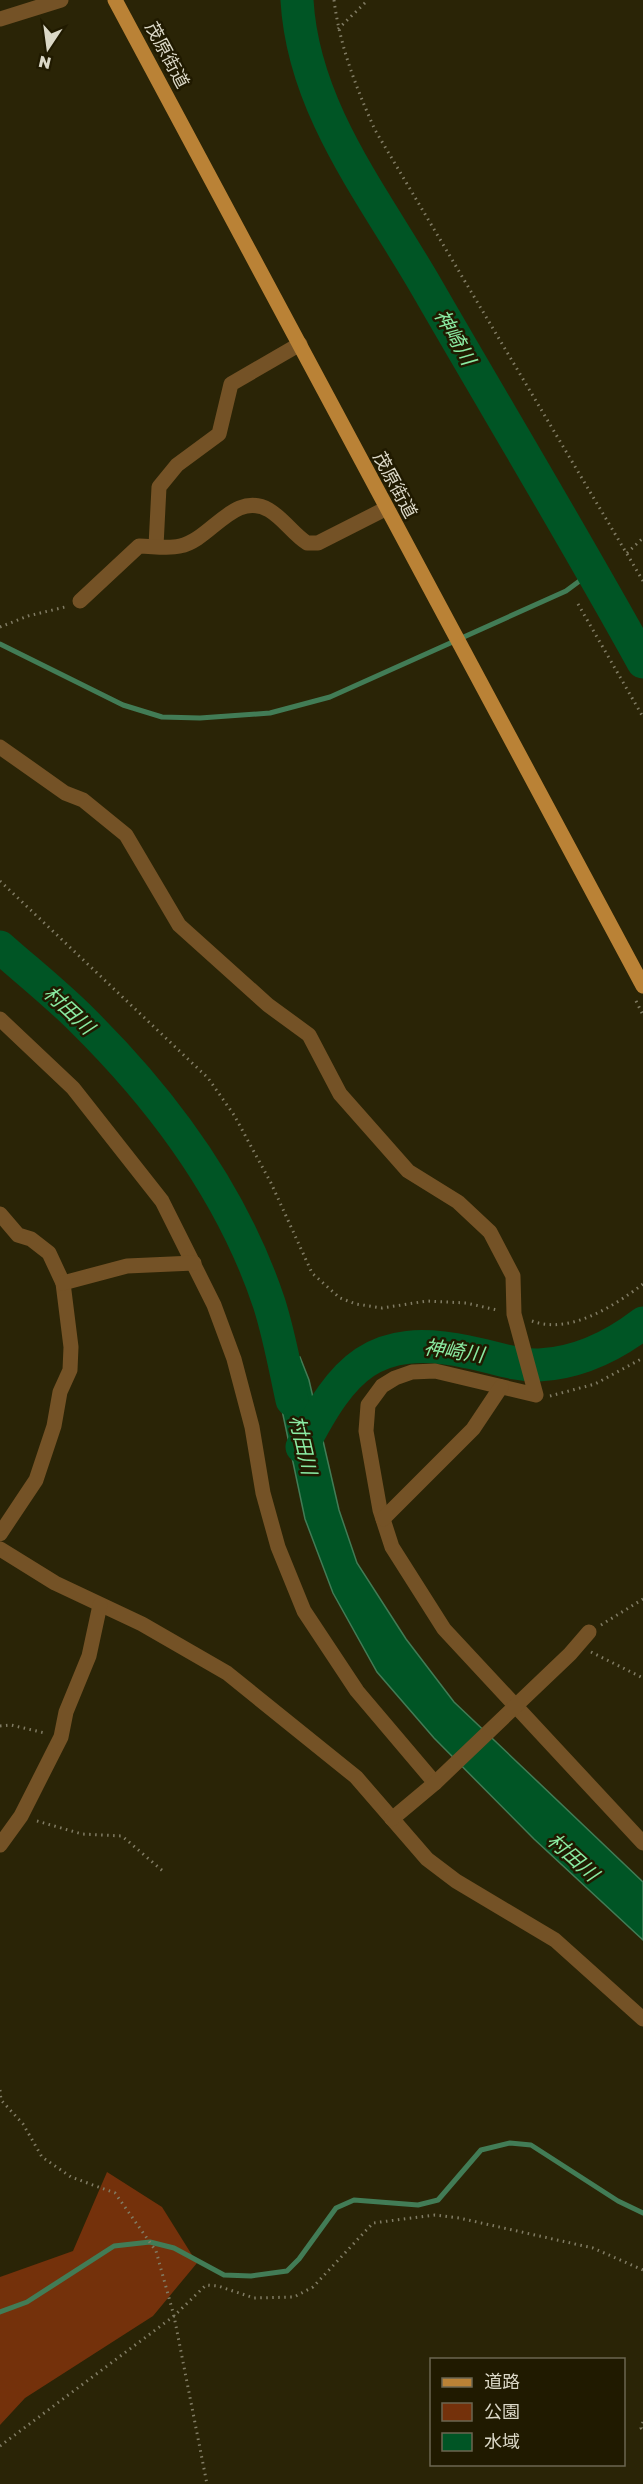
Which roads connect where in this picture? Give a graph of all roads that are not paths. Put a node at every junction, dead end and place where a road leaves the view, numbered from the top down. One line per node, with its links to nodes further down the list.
1 (61, 0): 3 (street)
2 (115, 0): 4 (main road, 茂原街道)
3 (0, 20)
4 (300, 344): 5 (main road, 茂原街道); 6 (street)
5 (385, 509): 6 (street); 9 (main road, 茂原街道)
6 (156, 546): 7 (street)
7 (80, 602)
8 (0, 747): 14 (street)
9 (643, 986)
10 (0, 1019): 12 (street)
11 (0, 1214): 13 (street)
12 (194, 1263): 13 (street); 21 (street)
13 (63, 1283): 16 (street)
14 (501, 1387): 15 (street); 15 (street)
15 (383, 1519): 20 (street)
16 (0, 1534)
17 (0, 1549): 18 (street)
18 (100, 1605): 22 (street); 24 (street)
19 (590, 1632): 20 (street)
20 (516, 1707): 21 (street); 23 (street)
21 (435, 1783): 22 (street)
22 (392, 1819): 25 (street)
23 (643, 1843)
24 (0, 1845)
25 (643, 2019)

